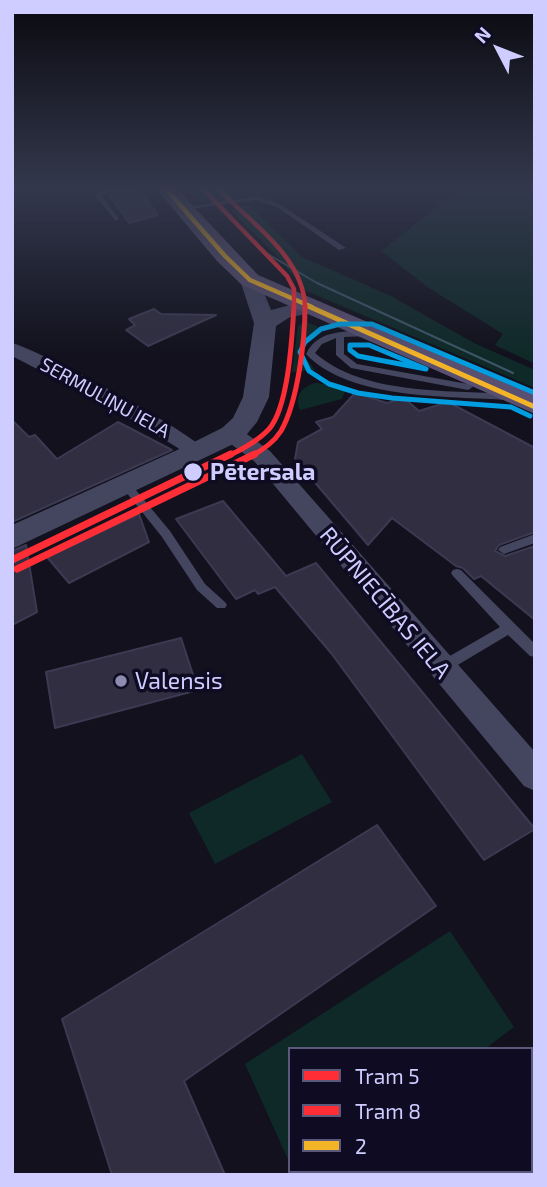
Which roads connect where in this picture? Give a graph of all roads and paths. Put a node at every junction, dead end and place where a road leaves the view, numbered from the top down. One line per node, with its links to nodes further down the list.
1 (216, 245): 4 (main road)
2 (338, 245): 3 (lane)
3 (342, 248)
4 (250, 280): 5 (main road); 6 (street)
5 (310, 307): 6 (street); 7 (main road)
6 (265, 323): 11 (street)
7 (371, 334): 8 (lane); 10 (main road)
8 (340, 335): 10 (lane); 10 (lane)
9 (12, 348): 12 (street, SERMULIŅU IELA)
10 (528, 403)
11 (232, 434): 12 (street); 21 (street, RŪPNIECĪBAS IELA)
12 (195, 452): 13 (street)
13 (126, 485): 14 (street); 18 (lane)
14 (12, 538)
15 (535, 538): 16 (lane)
16 (503, 551)
17 (457, 573): 19 (lane)
18 (221, 605)
19 (509, 628): 20 (lane); 21 (lane)
20 (535, 652)
21 (440, 668): 22 (street, RŪPNIECĪBAS IELA)
22 (535, 776)

